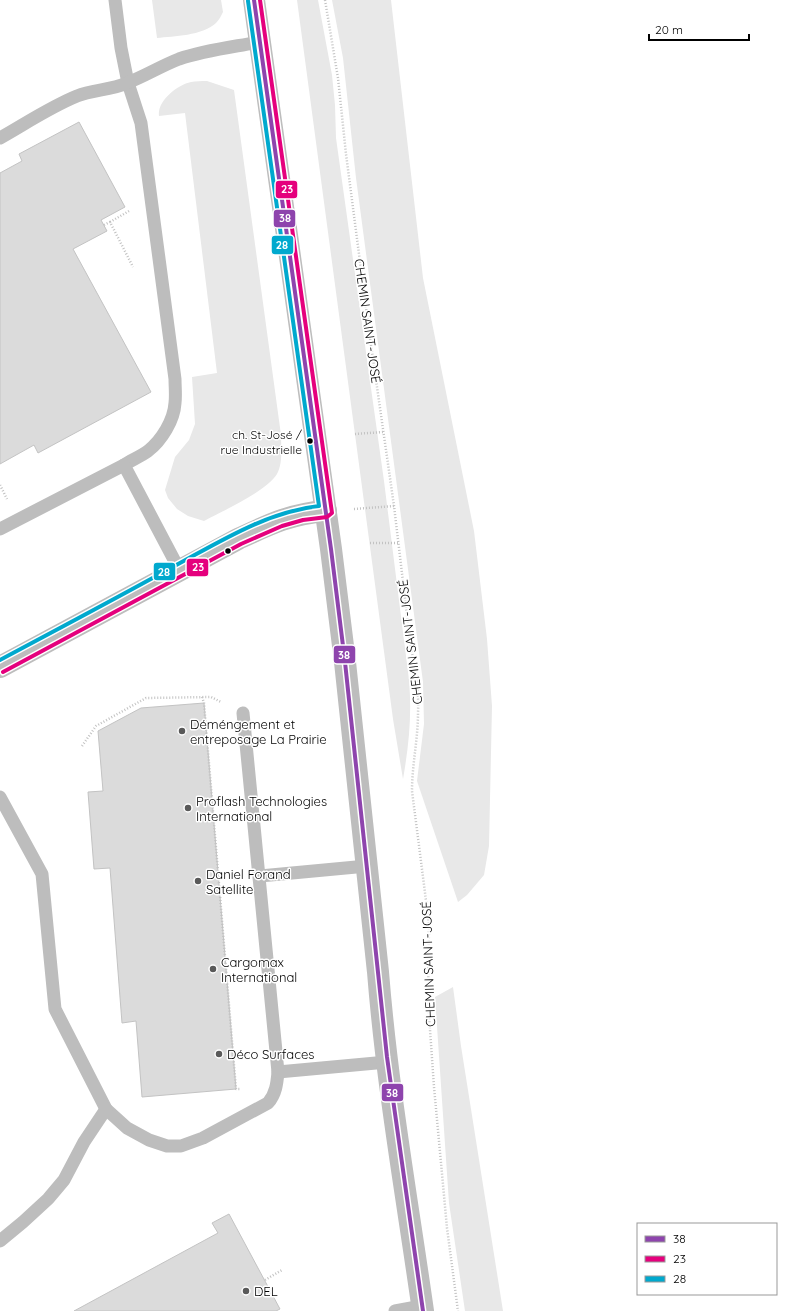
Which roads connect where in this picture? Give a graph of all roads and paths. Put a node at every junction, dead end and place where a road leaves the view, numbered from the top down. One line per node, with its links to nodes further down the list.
1 (115, 0): 5 (lane)
2 (254, 0): 4 (street)
3 (325, 0): 11 (path, CHEMIN SAINT-JOSÉ)
4 (259, 42): 5 (lane); 15 (street)
5 (128, 83): 6 (lane); 13 (lane)
6 (0, 138)
7 (128, 212): 8 (path)
8 (110, 222): 9 (path); 10 (path)
9 (104, 225)
10 (133, 267)
11 (383, 432): 12 (path); 14 (path, CHEMIN SAINT-JOSÉ)
12 (355, 434)
13 (124, 465): 16 (lane); 19 (lane)
14 (394, 506): 15 (path); 17 (path, CHEMIN SAINT-JOSÉ)
15 (326, 511): 19 (street); 26 (street)
16 (0, 529)
17 (398, 543): 18 (path); 37 (path, CHEMIN SAINT-JOSÉ)
18 (370, 544)
19 (180, 571): 20 (street)
20 (0, 668)
21 (202, 696): 22 (path); 24 (path); 30 (path)
22 (211, 697)
23 (243, 713): 27 (lane)
24 (82, 746)
25 (0, 797): 31 (lane)
26 (367, 866): 27 (lane); 28 (street)
27 (260, 876): 29 (lane)
28 (387, 1062): 29 (lane); 35 (street)
29 (278, 1072): 31 (lane)
30 (236, 1089)
31 (106, 1109): 32 (lane)
32 (0, 1241)
33 (282, 1270): 34 (path)
34 (265, 1280)
35 (422, 1308): 36 (lane)
36 (395, 1311)
37 (458, 1311)

